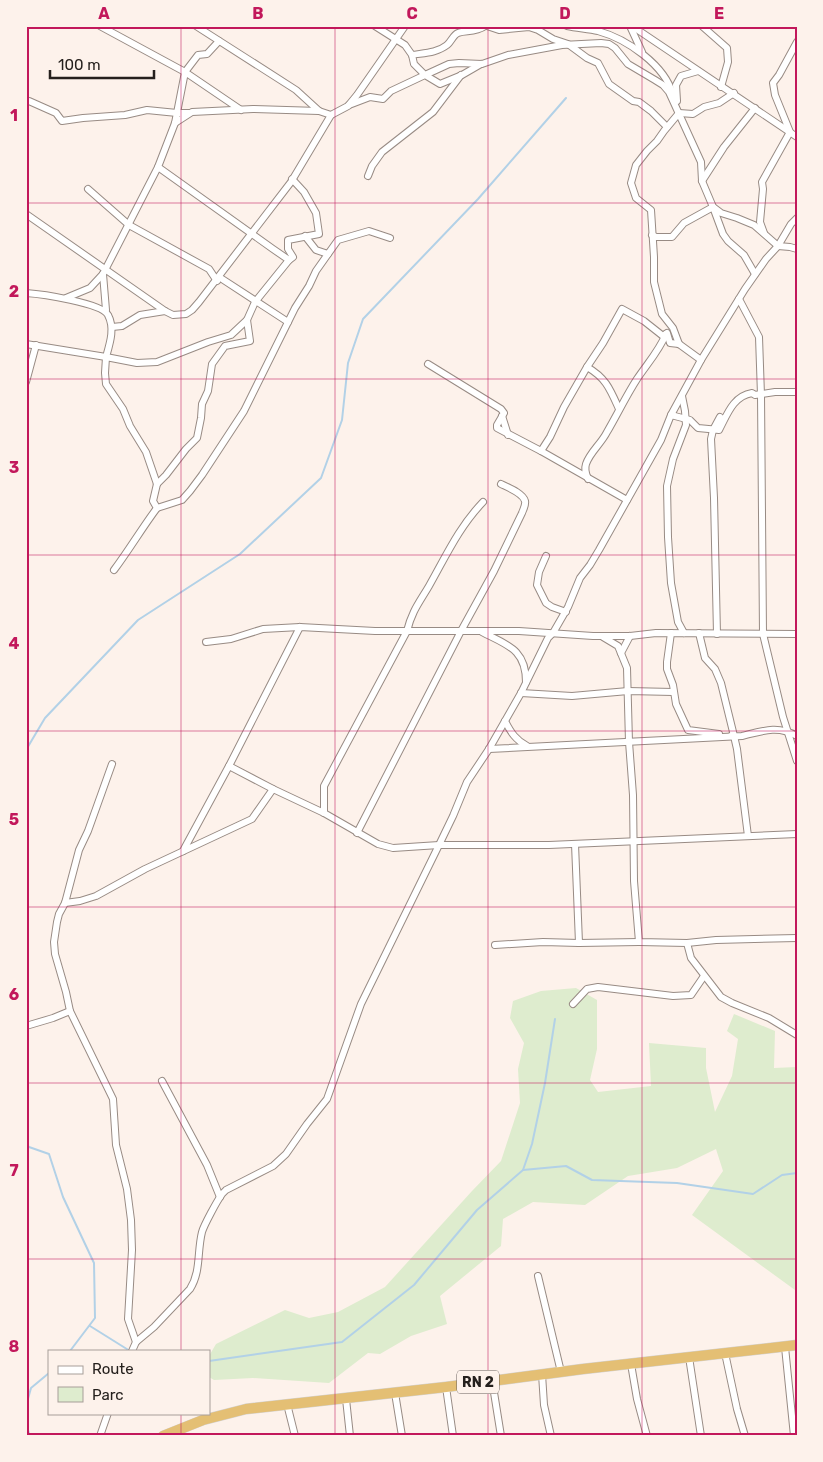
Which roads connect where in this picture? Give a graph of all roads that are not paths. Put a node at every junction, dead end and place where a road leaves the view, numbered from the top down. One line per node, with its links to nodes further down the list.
1 (100, 26): 19 (street)
2 (196, 26): 11 (street)
3 (375, 26): 10 (street)
4 (405, 26): 10 (street)
5 (486, 26): 14 (street); 16 (street)
6 (567, 26): 9 (street)
7 (631, 26): 15 (street); 18 (street)
8 (702, 26): 22 (street)
9 (599, 29): 13 (street); 15 (street)
10 (395, 39): 16 (street); 25 (street)
11 (219, 41): 19 (street); 29 (street)
12 (797, 42): 35 (street)
13 (601, 43): 14 (street); 27 (street)
14 (568, 44): 17 (street); 34 (street)
15 (643, 54): 27 (street)
16 (412, 55): 20 (street)
17 (482, 64): 20 (street); 21 (street)
18 (698, 71): 22 (street); 27 (street)
19 (186, 72): 28 (street); 30 (street)
20 (425, 75): 21 (street); 25 (street)
21 (462, 75): 38 (street)
22 (721, 87): 23 (street)
23 (734, 93): 26 (street); 27 (street)
24 (26, 102): 30 (street)
25 (348, 106): 32 (street)
26 (755, 108): 35 (street); 40 (street)
27 (678, 109): 34 (street); 40 (street)
28 (241, 110): 29 (street); 31 (street)
29 (318, 111): 32 (street)
30 (177, 113): 31 (street); 33 (street)
31 (189, 113): 33 (street)
32 (331, 115): 39 (street)
33 (175, 123): 37 (street)
34 (667, 127): 48 (street)
35 (790, 132): 36 (street); 47 (street)
36 (797, 137)
37 (158, 167): 45 (street); 46 (street)
38 (368, 176)
39 (292, 179): 46 (street); 49 (street)
40 (702, 182): 42 (street)
41 (88, 188): 45 (street)
42 (713, 207): 47 (street); 48 (street); 56 (street)
43 (26, 214): 55 (street)
44 (797, 218): 51 (street)
45 (129, 225): 55 (street); 57 (street)
46 (252, 234): 54 (street); 57 (street)
47 (764, 234): 51 (street)
48 (652, 235): 69 (street)
49 (305, 236): 53 (street); 54 (street)
50 (390, 238): 53 (street)
51 (778, 246): 52 (street); 56 (street)
52 (797, 249)
53 (328, 254): 65 (street)
54 (289, 260): 61 (street)
55 (104, 272): 60 (street); 62 (street); 63 (street)
56 (756, 274): 59 (street)
57 (218, 279): 61 (street); 63 (street)
58 (26, 293): 60 (street)
59 (739, 298): 72 (street); 77 (street)
60 (64, 299): 62 (street)
61 (255, 302): 64 (street); 65 (street)
62 (106, 310): 66 (street)
63 (165, 311): 66 (street)
64 (247, 320): 71 (street); 86 (street)
65 (288, 322): 90 (street)
66 (112, 327): 71 (street)
67 (667, 332): 69 (street); 74 (street); 79 (street)
68 (26, 344): 70 (street)
69 (679, 344): 72 (street)
70 (36, 345): 71 (street); 75 (street)
71 (106, 357): 86 (street)
72 (702, 360): 78 (street)
73 (428, 364): 84 (street)
74 (586, 367): 79 (street); 84 (street)
75 (26, 382)
76 (797, 392): 77 (street)
77 (761, 395): 83 (street); 103 (street)
78 (682, 396): 80 (street); 82 (street)
79 (619, 409): 85 (street)
80 (671, 415): 82 (street); 88 (street)
81 (720, 417): 83 (street)
82 (686, 419): 83 (street); 100 (street)
83 (713, 430): 102 (street)
84 (541, 451): 85 (street)
85 (588, 479): 88 (street)
86 (156, 484): 90 (street)
87 (501, 484): 96 (street)
88 (627, 500): 93 (street)
89 (483, 502): 95 (street)
90 (157, 508): 92 (street)
91 (546, 556): 93 (street)
92 (114, 570)
93 (566, 612): 98 (street)
94 (300, 627): 95 (street); 107 (street); 122 (street)
95 (407, 631): 96 (street); 124 (street)
96 (461, 631): 97 (street); 125 (street)
97 (481, 632): 98 (street); 109 (street)
98 (553, 633): 105 (street); 109 (street)
99 (671, 633): 100 (street); 106 (street); 111 (street)
100 (684, 634): 101 (street)
101 (699, 634): 102 (street); 115 (street)
102 (717, 634): 103 (street)
103 (763, 634): 104 (street); 114 (street)
104 (797, 634)
105 (601, 636): 106 (street); 108 (street)
106 (630, 636): 108 (street)
107 (206, 642)
108 (621, 653): 110 (street)
109 (526, 684): 112 (street)
110 (628, 692): 111 (street); 112 (street); 117 (street)
111 (673, 692): 115 (street)
112 (521, 693): 113 (street)
113 (505, 721): 118 (street); 119 (street)
114 (787, 730): 115 (street); 116 (street); 120 (street)
115 (734, 736): 117 (street); 127 (street)
116 (797, 736)
117 (629, 742): 118 (street); 128 (street)
118 (528, 747): 119 (street)
119 (489, 749): 129 (street)
120 (797, 761)
121 (112, 764): 132 (street)
122 (229, 766): 123 (street); 131 (street)
123 (273, 789): 124 (street); 131 (street)
124 (324, 813): 125 (street)
125 (357, 833): 129 (street)
126 (797, 834): 127 (street)
127 (748, 836): 128 (street)
128 (634, 842): 130 (street); 134 (street)
129 (438, 844): 130 (street); 144 (street)
130 (575, 844): 135 (street)
131 (183, 851): 132 (street)
132 (65, 904): 140 (street)
133 (797, 938): 136 (street)
134 (639, 942): 135 (street); 136 (street)
135 (579, 943): 137 (street)
136 (687, 943): 138 (street)
137 (495, 945)
138 (704, 976): 139 (street); 142 (street)
139 (573, 1004)
140 (70, 1011): 141 (street); 146 (street)
141 (26, 1026)
142 (797, 1035)
143 (162, 1081): 144 (street)
144 (220, 1197): 146 (street)
145 (538, 1276): 153 (street)
146 (136, 1342): 149 (street)
147 (797, 1345): 148 (highway, RN 2)
148 (785, 1347): 150 (highway, RN 2); 172 (street)
149 (132, 1350)
150 (725, 1353): 151 (highway, RN 2); 171 (street)
151 (689, 1357): 152 (highway, RN 2); 170 (street)
152 (631, 1364): 153 (highway, RN 2); 169 (street)
153 (560, 1372): 154 (highway, RN 2)
154 (542, 1374): 155 (highway, RN 2); 168 (street)
155 (492, 1380): 156 (highway, RN 2); 167 (street)
156 (446, 1387): 157 (highway, RN 2); 166 (street)
157 (395, 1393): 158 (highway, RN 2); 165 (street)
158 (346, 1399): 159 (highway, RN 2); 164 (street)
159 (287, 1404): 162 (highway, RN 2); 163 (street)
160 (108, 1414): 161 (street)
161 (100, 1436)
162 (163, 1436)
163 (295, 1436)
164 (350, 1436)
165 (402, 1436)
166 (453, 1436)
167 (501, 1436)
168 (551, 1436)
169 (647, 1436)
170 (701, 1436)
171 (745, 1436)
172 (794, 1436)

